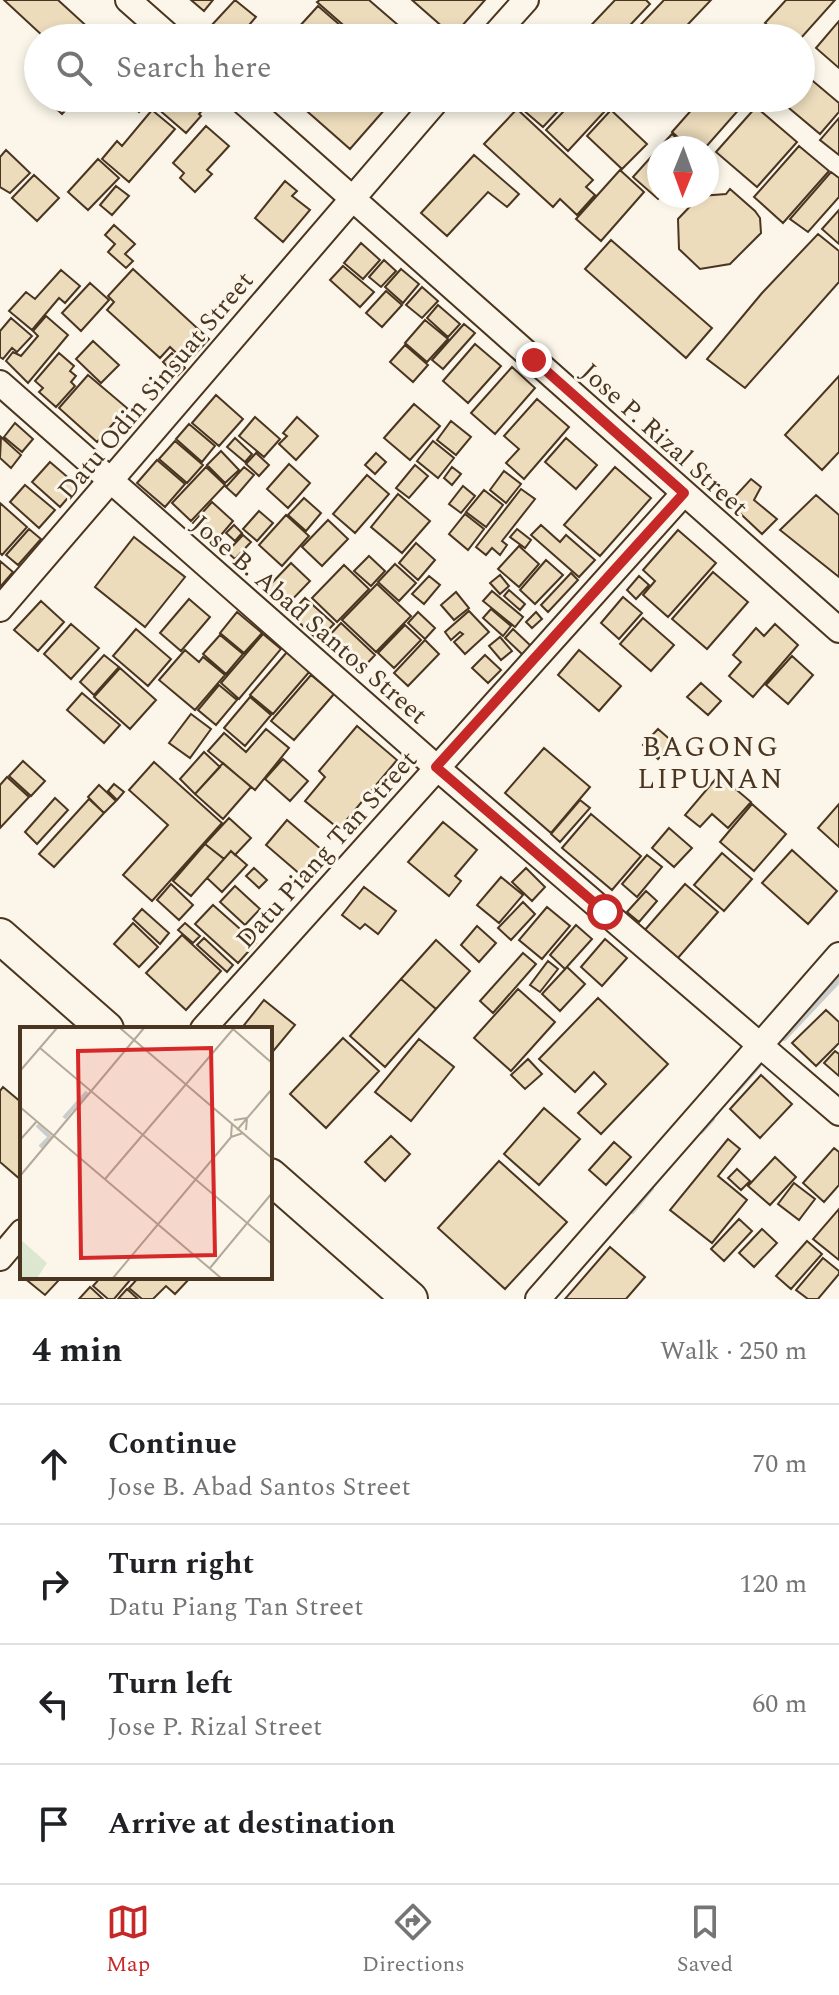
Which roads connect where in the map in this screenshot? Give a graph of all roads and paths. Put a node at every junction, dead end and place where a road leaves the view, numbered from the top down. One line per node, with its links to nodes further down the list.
1 (128, 0): 3 (street)
2 (526, 0): 4 (street)
3 (155, 24)
4 (505, 24)
5 (255, 112): 7 (street, Jose P. Rizal Street)
6 (427, 112): 7 (street, Datu Odin Sinsuat Street)
7 (351, 198): 9 (street, Datu Odin Sinsuat Street); 10 (street, Jose P. Rizal Street)
8 (0, 383): 9 (street, Jose B. Abad Santos Street)
9 (111, 481): 11 (street, Datu Odin Sinsuat Street); 13 (street, Jose B. Abad Santos Street)
10 (684, 493): 12 (street, Jose P. Rizal Street); 13 (street, Datu Piang Tan Street)
11 (0, 609)
12 (839, 630)
13 (436, 767): 19 (street, Datu Piang Tan Street); 20 (street, Jose B. Abad Santos Street)
14 (0, 936): 18 (highway)
15 (839, 955): 20 (street)
16 (0, 964): 17 (highway)
17 (72, 1027)
18 (104, 1027)
19 (205, 1027)
20 (762, 1045): 21 (street, Jose B. Abad Santos Street); 28 (street)
21 (839, 1113)
22 (272, 1178): 27 (highway)
23 (272, 1205): 26 (highway)
24 (20, 1234): 25 (street)
25 (0, 1258)
26 (378, 1299)
27 (410, 1299)
28 (538, 1299)

